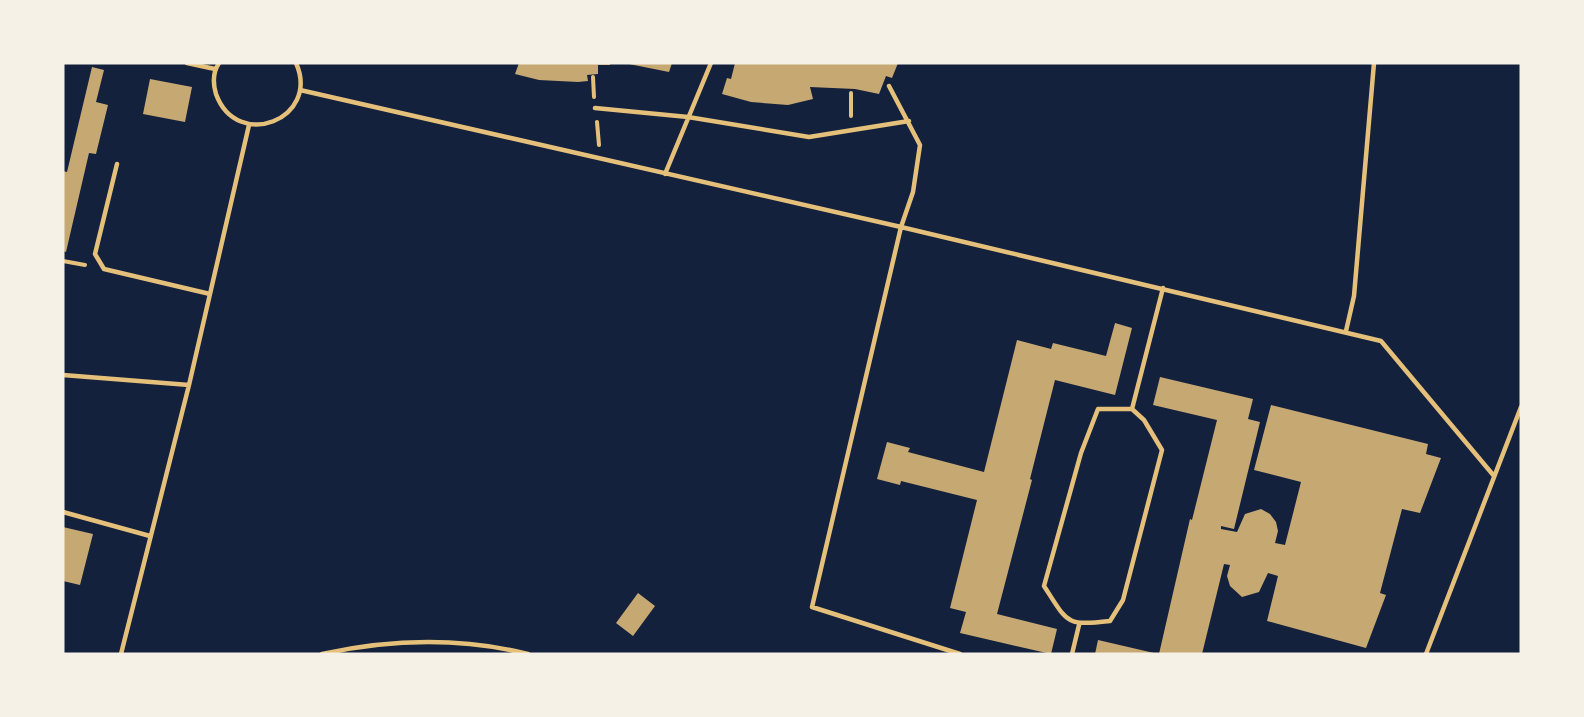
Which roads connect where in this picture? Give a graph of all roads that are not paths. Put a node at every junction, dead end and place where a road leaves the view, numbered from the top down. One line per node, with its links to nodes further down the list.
1 (187, 63): 6 (lane)
2 (219, 63): 6 (lane)
3 (296, 63): 8 (lane)
4 (711, 63): 10 (lane)
5 (1374, 63): 18 (lane)
6 (215, 69): 12 (lane)
7 (889, 86): 11 (lane)
8 (300, 90): 12 (lane); 14 (lane)
9 (595, 108): 10 (lane)
10 (688, 117): 11 (lane); 14 (lane)
11 (909, 121): 15 (lane)
12 (249, 124): 17 (lane)
13 (117, 164): 17 (lane)
14 (665, 174): 15 (lane)
15 (901, 227): 16 (lane); 27 (lane)
16 (1162, 288): 18 (lane); 22 (lane)
17 (210, 294): 20 (lane)
18 (1346, 331): 23 (lane)
19 (63, 375): 20 (lane)
20 (189, 385): 25 (lane)
21 (1521, 407): 23 (lane)
22 (1132, 408): 26 (lane); 26 (lane)
23 (1494, 476): 33 (lane)
24 (63, 512): 25 (lane)
25 (150, 536): 28 (lane)
26 (1079, 625): 32 (lane)
27 (937, 651): 31 (lane)
28 (121, 654)
29 (322, 654): 30 (lane)
30 (528, 654)
31 (960, 654)
32 (1072, 654)
33 (1426, 654)

